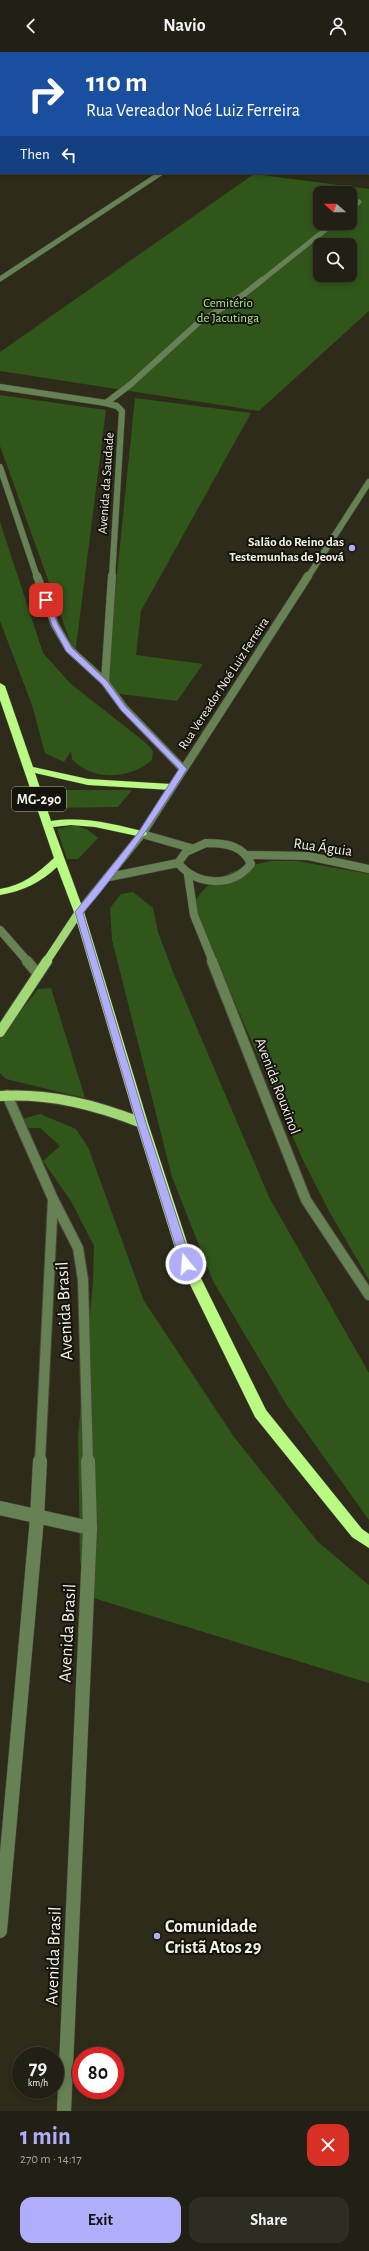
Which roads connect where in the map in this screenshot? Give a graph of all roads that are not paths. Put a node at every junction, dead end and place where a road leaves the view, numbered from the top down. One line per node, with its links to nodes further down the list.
1 (159, 174): 5 (street)
2 (360, 202): 3 (street)
3 (357, 204)
4 (325, 230): 7 (street)
5 (0, 279)
6 (0, 388): 7 (street, Avenida da Saudade)
7 (106, 403): 10 (street, Avenida da Saudade)
8 (0, 467): 10 (street)
9 (369, 482): 13 (street, Rua Vereador Noé Luiz Ferreira)
10 (104, 682): 13 (street)
11 (0, 686): 12 (highway, MG-290)
12 (28, 769): 14 (highway); 15 (highway, MG-290)
13 (183, 769): 14 (street, Rua Vereador Noé Luiz Ferreira)
14 (171, 787): 16 (street, Rua Vereador Noé Luiz Ferreira)
15 (47, 825): 16 (highway); 19 (highway, MG-290)
16 (142, 834): 17 (street); 23 (street, Rua Vereador Noé Luiz Ferreira)
17 (191, 848): 18 (street); 20 (street)
18 (248, 855): 21 (street, Rua Águia); 22 (street)
19 (58, 859): 24 (highway); 25 (highway, MG-290)
20 (178, 863): 22 (street); 23 (street)
21 (369, 868)
22 (188, 875): 32 (street, Avenida Rouxinol)
23 (110, 877): 25 (street, Rua Vereador Noé Luiz Ferreira)
24 (0, 892)
25 (79, 912): 27 (main road); 30 (highway, MG-290)
26 (0, 930): 27 (street)
27 (38, 974): 28 (main road)
28 (0, 1032)
29 (4, 1096): 30 (main road); 31 (street)
30 (142, 1123): 36 (highway, MG-290)
31 (53, 1200): 34 (street, Avenida Brasil); 35 (street, Avenida Brasil)
32 (369, 1295)
33 (0, 1508): 34 (street)
34 (37, 1518): 35 (street); 37 (street, Avenida Brasil)
35 (90, 1528): 38 (street, Avenida Brasil)
36 (369, 1542)
37 (0, 1931)
38 (64, 2111)

